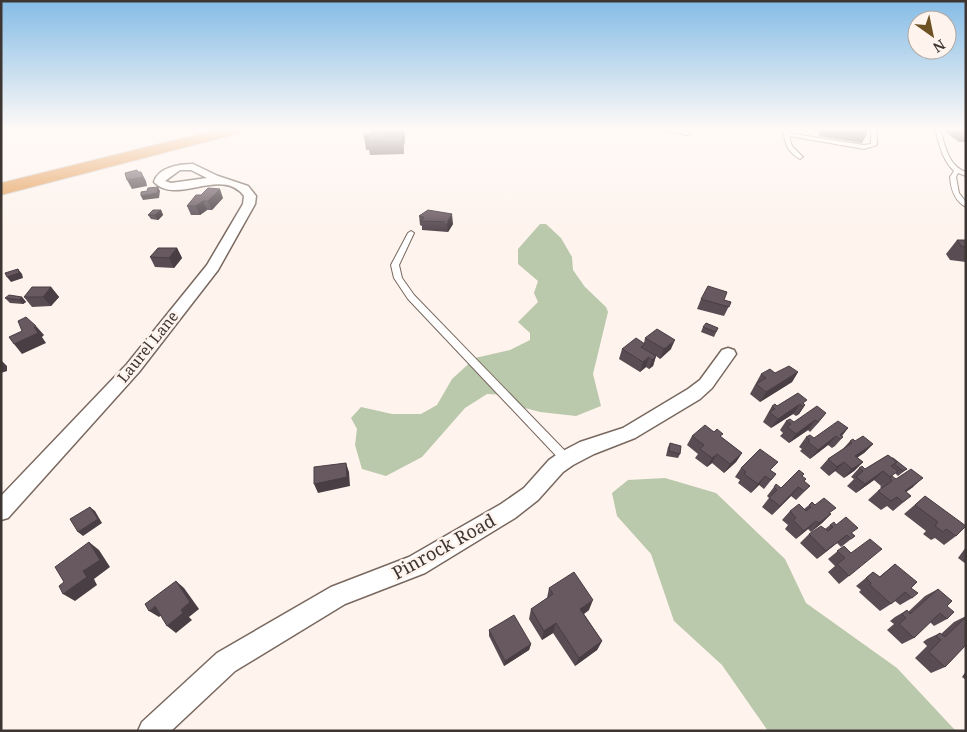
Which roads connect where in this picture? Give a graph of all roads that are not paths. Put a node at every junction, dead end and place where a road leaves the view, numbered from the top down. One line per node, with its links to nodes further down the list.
1 (61, 163): 6 (highway)
2 (103, 163): 8 (highway)
3 (949, 163): 4 (lane)
4 (957, 171): 5 (lane); 9 (lane)
5 (966, 174)
6 (1, 178)
7 (218, 180): 13 (street, Laurel Lane)
8 (1, 189)
9 (966, 205)
10 (411, 233): 12 (lane)
11 (728, 354): 12 (street, Pinrock Road)
12 (566, 459): 14 (street, Pinrock Road)
13 (1, 511)
14 (151, 731)

